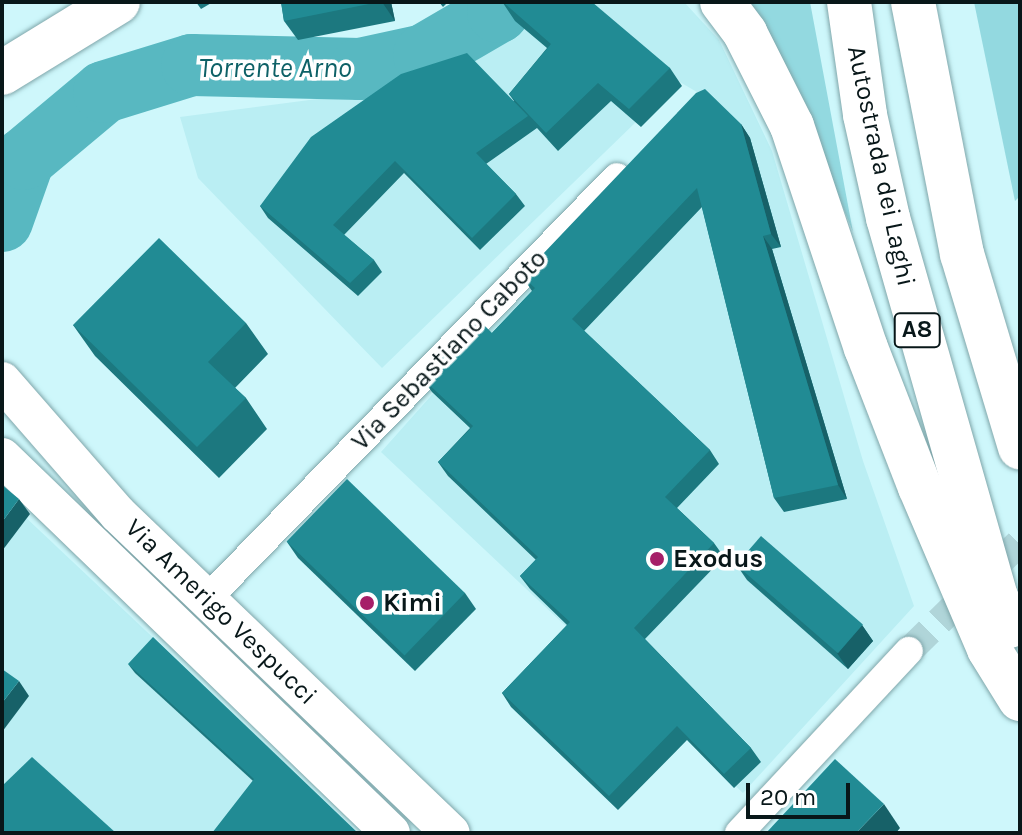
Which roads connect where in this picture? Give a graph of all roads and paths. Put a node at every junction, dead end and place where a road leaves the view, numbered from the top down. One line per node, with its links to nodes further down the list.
1 (118, 2): 5 (highway)
2 (722, 2): 13 (highway)
3 (849, 2): 11 (highway, Autostrada dei Laghi / A8)
4 (913, 2): 8 (highway, A8)
5 (2, 73)
6 (635, 158): 10 (street, Via Sebastiano Caboto)
7 (2, 381): 10 (main road, Via Amerigo Vespucci)
8 (1020, 447)
9 (2, 457): 14 (main road, Via Amerigo Vespucci)
10 (207, 599): 15 (main road, Via Amerigo Vespucci)
11 (1020, 649)
12 (909, 651): 16 (street)
13 (1020, 699)
14 (391, 833)
15 (451, 833)
16 (739, 833)

